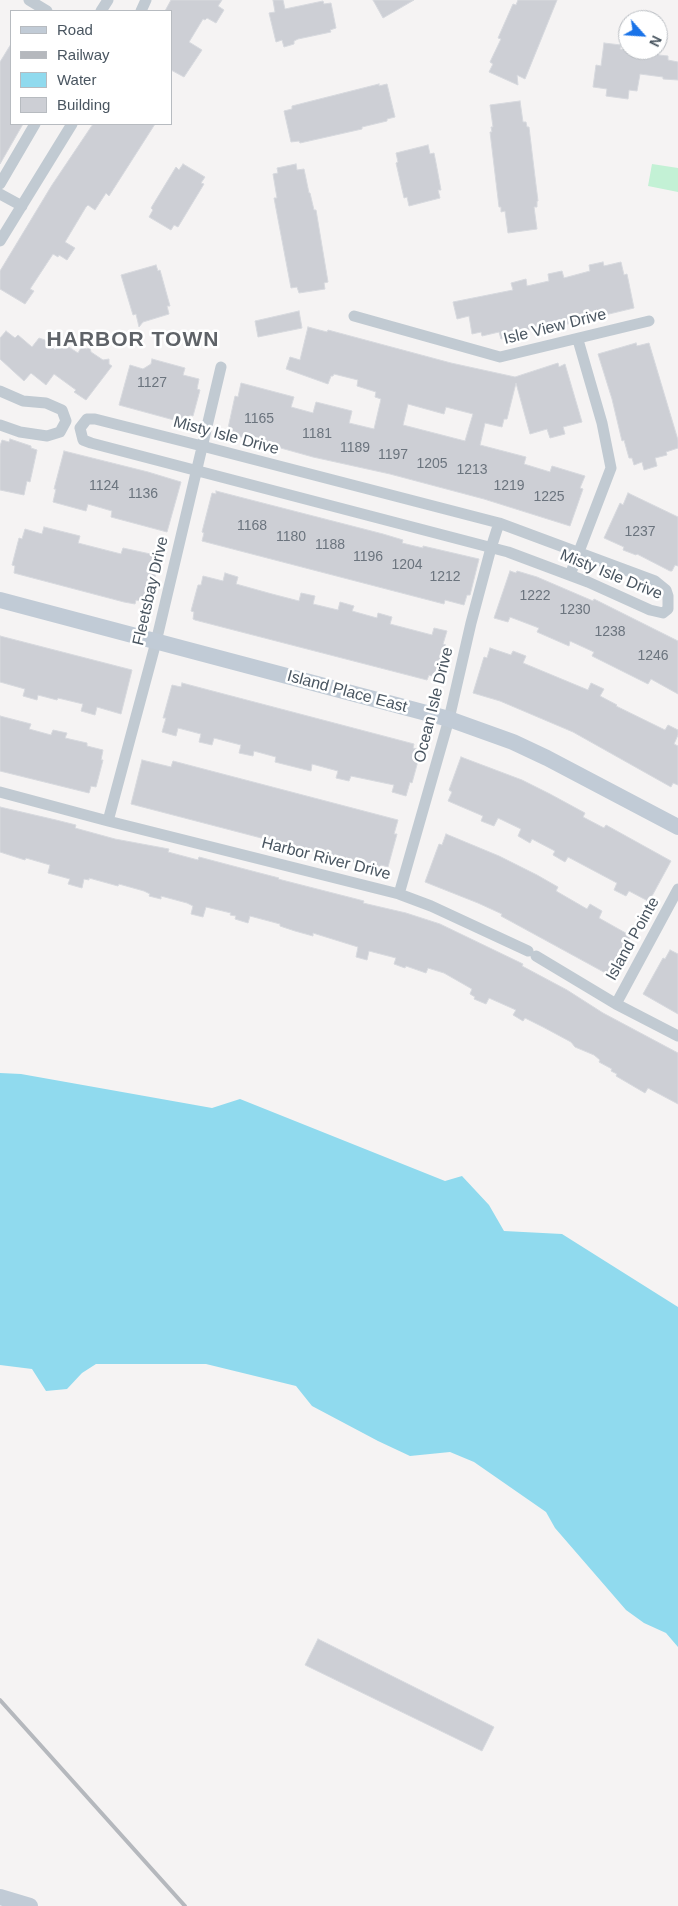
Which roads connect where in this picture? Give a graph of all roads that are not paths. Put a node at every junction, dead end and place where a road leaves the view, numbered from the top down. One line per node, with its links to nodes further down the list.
1 (29, 0): 2 (street)
2 (46, 10)
3 (35, 125): 5 (street)
4 (71, 125): 7 (street)
5 (0, 184)
6 (0, 194): 7 (street)
7 (22, 206): 8 (street)
8 (0, 240)
9 (354, 316): 11 (street, Isle View Drive)
10 (649, 321): 11 (street, Isle View Drive)
11 (578, 340): 19 (street)
12 (221, 368): 15 (street, Fleetsbay Drive)
13 (0, 391): 14 (street)
14 (0, 425)
15 (202, 446): 16 (street, Fleetsbay Drive); 16 (street, Misty Isle Drive); 17 (street, Misty Isle Drive)
16 (196, 470): 18 (street, Misty Isle Drive); 22 (street, Fleetsbay Drive)
17 (499, 523): 18 (street, Ocean Isle Drive); 19 (street, Misty Isle Drive)
18 (491, 548): 20 (street, Misty Isle Drive); 23 (street, Ocean Isle Drive)
19 (578, 551): 20 (street); 20 (street, Misty Isle Drive)
20 (570, 575)
21 (0, 600): 22 (street, Island Place East)
22 (156, 642): 23 (street, Island Place East); 25 (street, Fleetsbay Drive)
23 (449, 719): 26 (street, Island Place East); 28 (street, Ocean Isle Drive)
24 (0, 792): 25 (street, Harbor River Drive)
25 (108, 821): 28 (street, Harbor River Drive)
26 (678, 827)
27 (678, 889): 29 (street, Island Pointe)
28 (399, 894): 29 (street, Harbor River Drive)
29 (616, 1004): 30 (street, Harbor River Drive)
30 (678, 1036)
31 (0, 1897): 32 (street)
32 (30, 1906)

